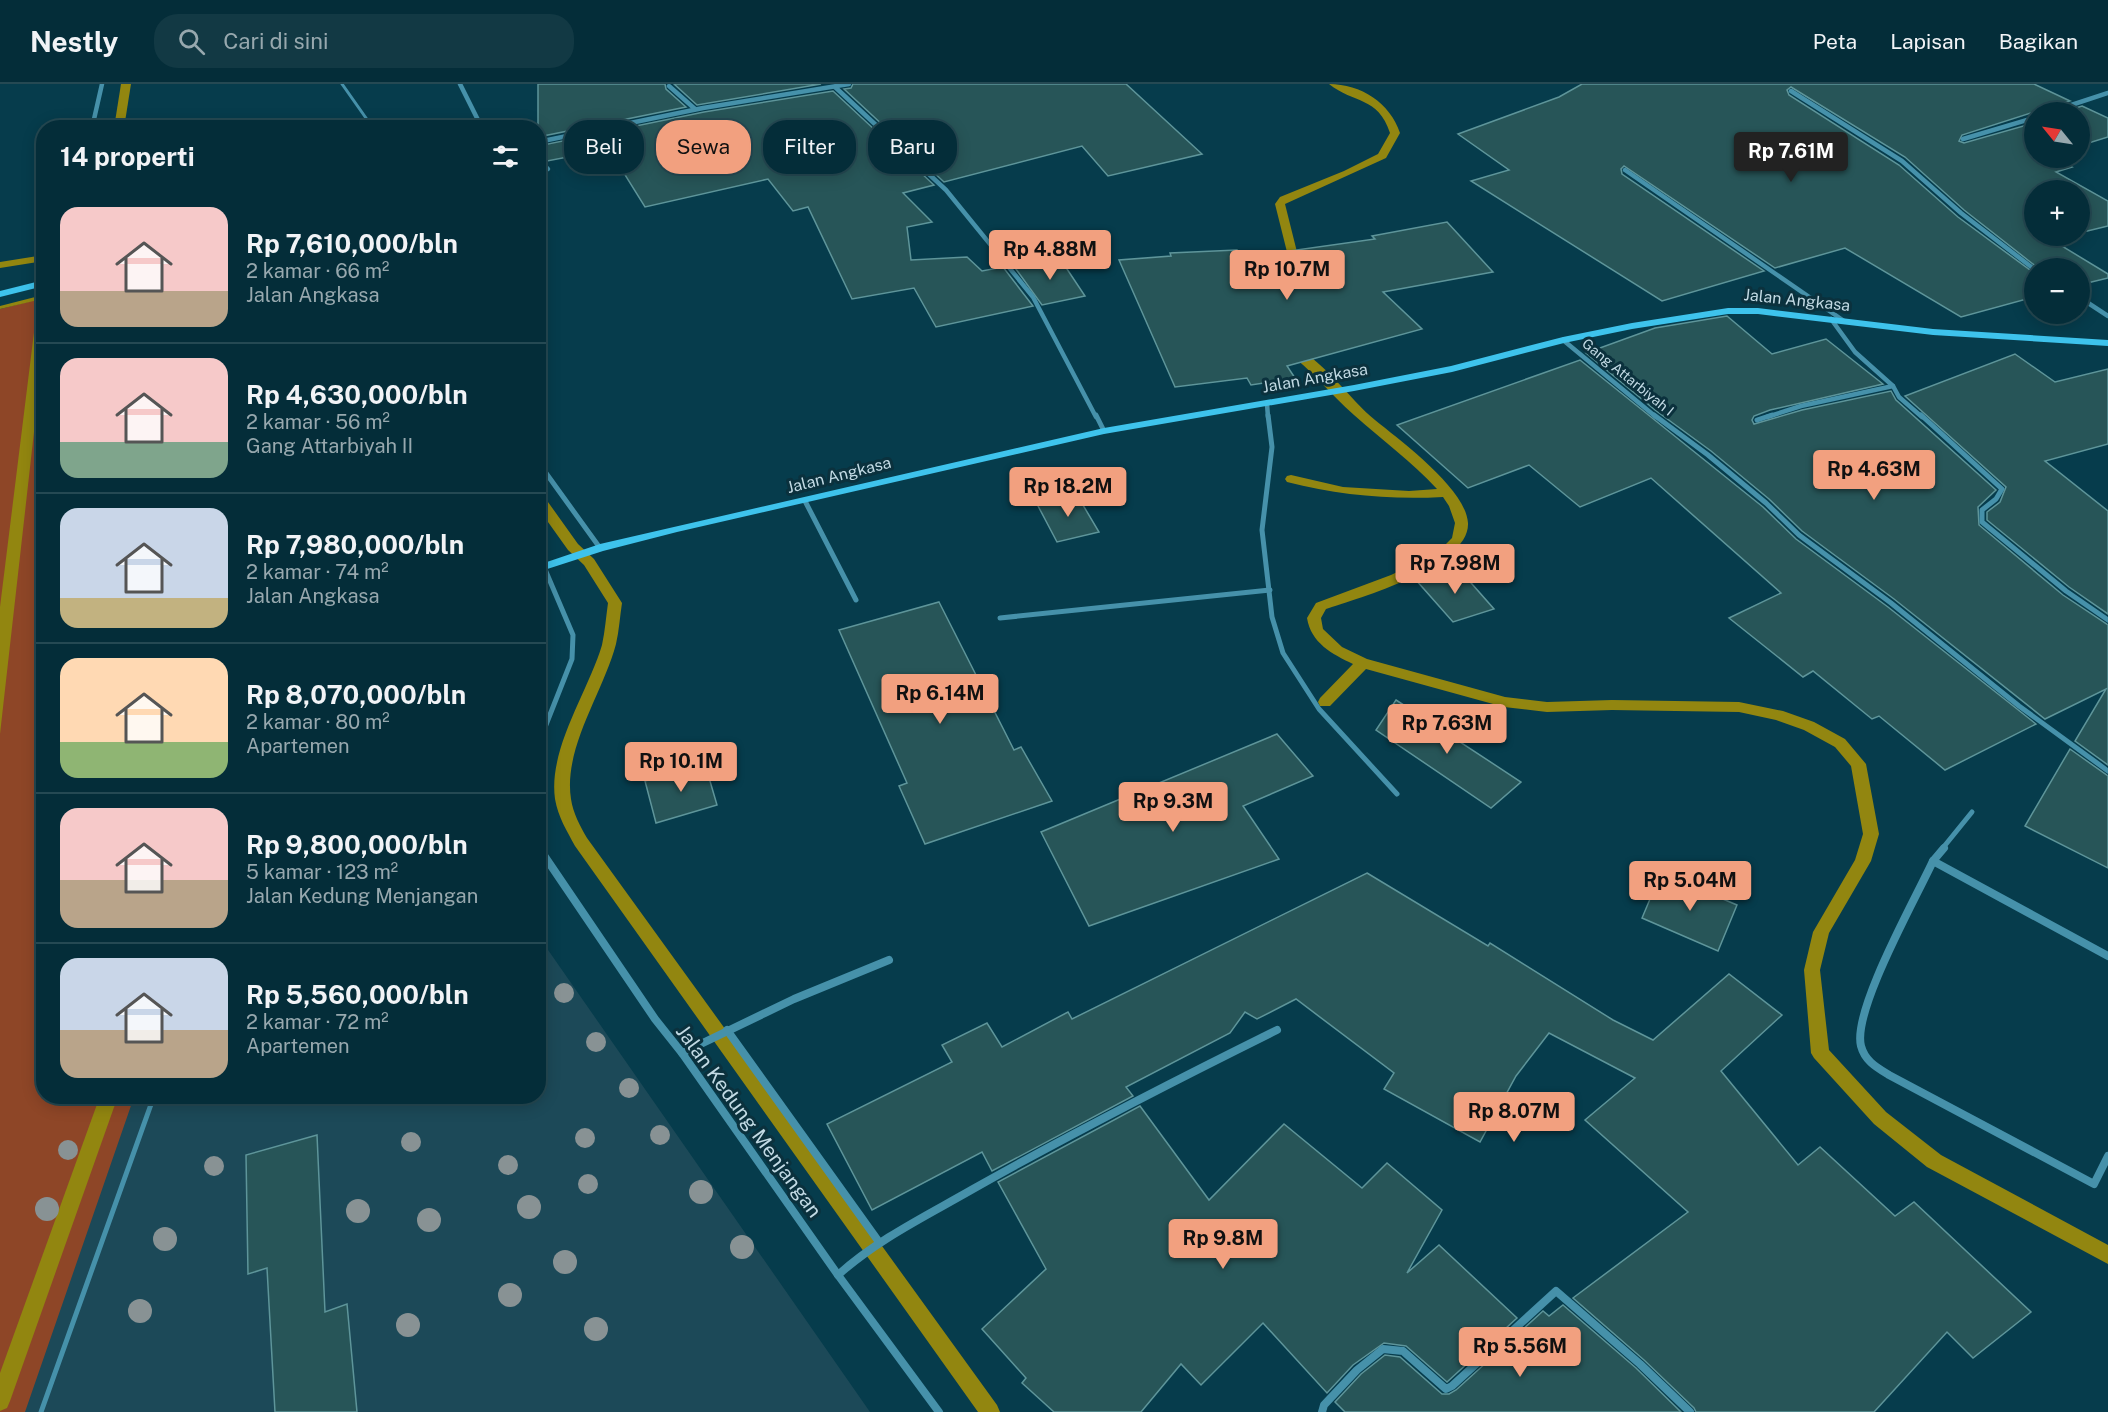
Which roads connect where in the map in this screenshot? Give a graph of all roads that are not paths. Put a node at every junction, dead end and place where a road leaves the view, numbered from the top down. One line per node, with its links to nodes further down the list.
1 (102, 84): 11 (street)
2 (342, 84): 12 (lane)
3 (460, 84): 13 (street)
4 (849, 84): 6 (street)
5 (669, 86): 10 (street)
6 (835, 87): 10 (street); 30 (street)
7 (1791, 91): 18 (street)
8 (2108, 93): 9 (street)
9 (2081, 102)
10 (695, 110): 16 (street)
11 (94, 120)
12 (367, 120)
13 (478, 120)
14 (2024, 121): 15 (street)
15 (1963, 139)
16 (546, 140)
17 (1625, 170): 24 (street)
18 (2024, 261)
19 (36, 285): 20 (street)
20 (0, 294)
21 (2090, 304): 22 (street)
22 (2108, 316)
23 (1831, 319): 24 (street, Jalan Angkasa); 25 (street, Jalan Angkasa); 27 (street)
24 (1844, 321): 26 (street, Jalan Angkasa)
25 (1563, 340): 28 (street, Jalan Angkasa); 41 (street, Gang Attarbiyah I)
26 (2108, 343)
27 (1893, 386): 29 (street); 39 (street)
28 (1267, 404): 30 (street, Jalan Angkasa); 36 (street)
29 (1757, 420)
30 (1104, 431): 32 (street, Jalan Angkasa)
31 (546, 474): 33 (street)
32 (805, 501): 33 (street, Jalan Angkasa); 37 (street)
33 (597, 549): 34 (street, Jalan Angkasa)
34 (546, 566)
35 (546, 578): 40 (street)
36 (1270, 590): 38 (street); 42 (street)
37 (856, 600)
38 (1000, 618)
39 (2108, 620)
40 (546, 725)
41 (2108, 771)
42 (1397, 794)
43 (1972, 812): 45 (street)
44 (546, 858): 50 (street, Jalan Kedung Menjangan)
45 (1933, 861): 46 (street); 52 (street)
46 (2108, 956)
47 (889, 960): 49 (street)
48 (1276, 1030): 53 (street)
49 (725, 1031): 50 (street); 53 (street)
50 (682, 1053): 54 (street, Jalan Kedung Menjangan)
51 (151, 1104): 55 (lane)
52 (2108, 1156)
53 (877, 1244): 54 (street)
54 (838, 1275): 56 (street, Jalan Kedung Menjangan)
55 (41, 1412)
56 (939, 1412)
57 (1322, 1412): 58 (street)
58 (1690, 1412)

